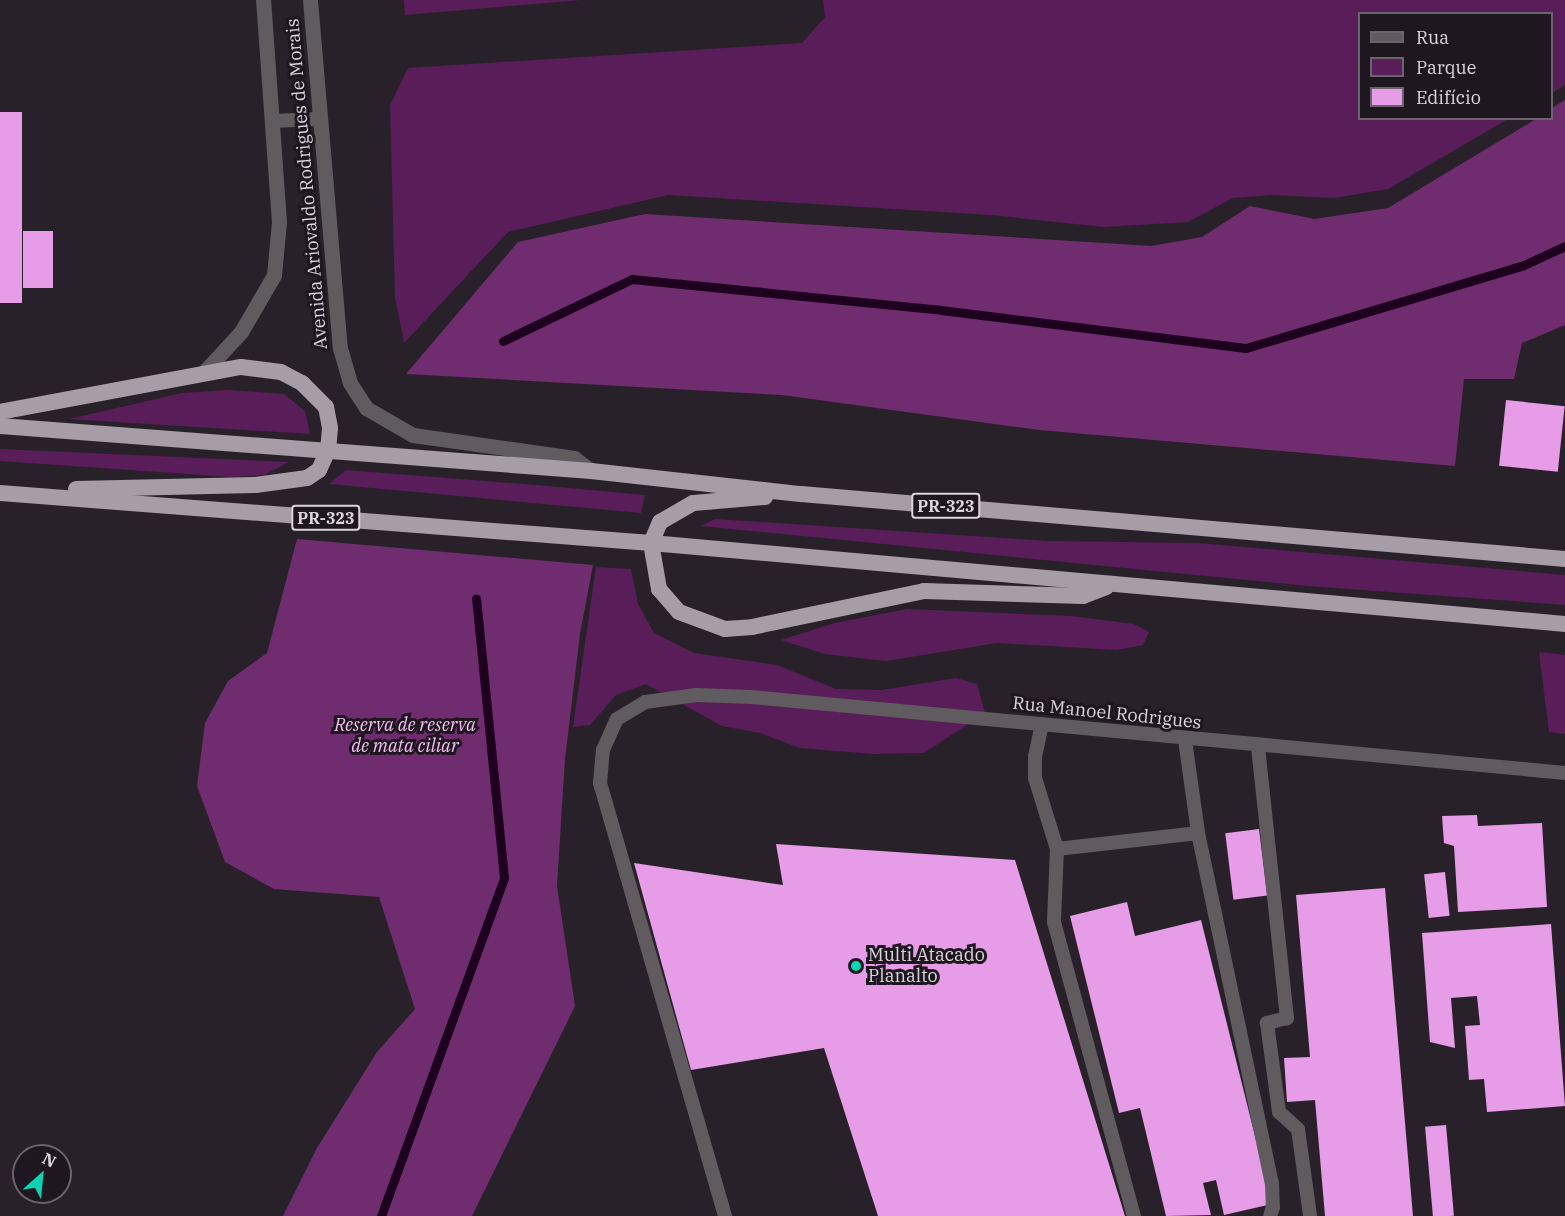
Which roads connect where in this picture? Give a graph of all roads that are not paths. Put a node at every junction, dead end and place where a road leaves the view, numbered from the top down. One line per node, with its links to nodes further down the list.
1 (264, 0): 4 (street, Avenida Ariovaldo Rodrigues de Morais)
2 (310, 0): 3 (street, Avenida Ariovaldo Rodrigues de Morais)
3 (318, 119): 4 (lane); 9 (street, Avenida Ariovaldo Rodrigues de Morais)
4 (273, 121): 5 (street, Avenida Ariovaldo Rodrigues de Morais)
5 (203, 373): 6 (highway); 8 (highway)
6 (0, 412)
7 (0, 426): 8 (highway, PR-323)
8 (328, 450): 9 (highway, PR-323); 10 (highway)
9 (591, 471): 11 (highway, PR-323)
10 (0, 492): 12 (highway, PR-323)
11 (801, 494): 12 (highway); 13 (highway, PR-323)
12 (651, 543): 14 (highway, PR-323); 14 (highway)
13 (1565, 559)
14 (1110, 585): 15 (highway, PR-323)
15 (1565, 624)
16 (1042, 724): 17 (lane, Rua Manoel Rodrigues); 21 (lane); 22 (lane, Rua Manoel Rodrigues)
17 (1185, 740): 18 (lane, Rua Manoel Rodrigues); 20 (lane)
18 (1258, 747): 19 (lane, Rua Manoel Rodrigues); 25 (lane)
19 (1565, 773)
20 (1198, 833): 21 (lane); 24 (lane)
21 (1057, 849): 23 (lane)
22 (725, 1216)
23 (1134, 1216)
24 (1270, 1216)
25 (1310, 1216)

